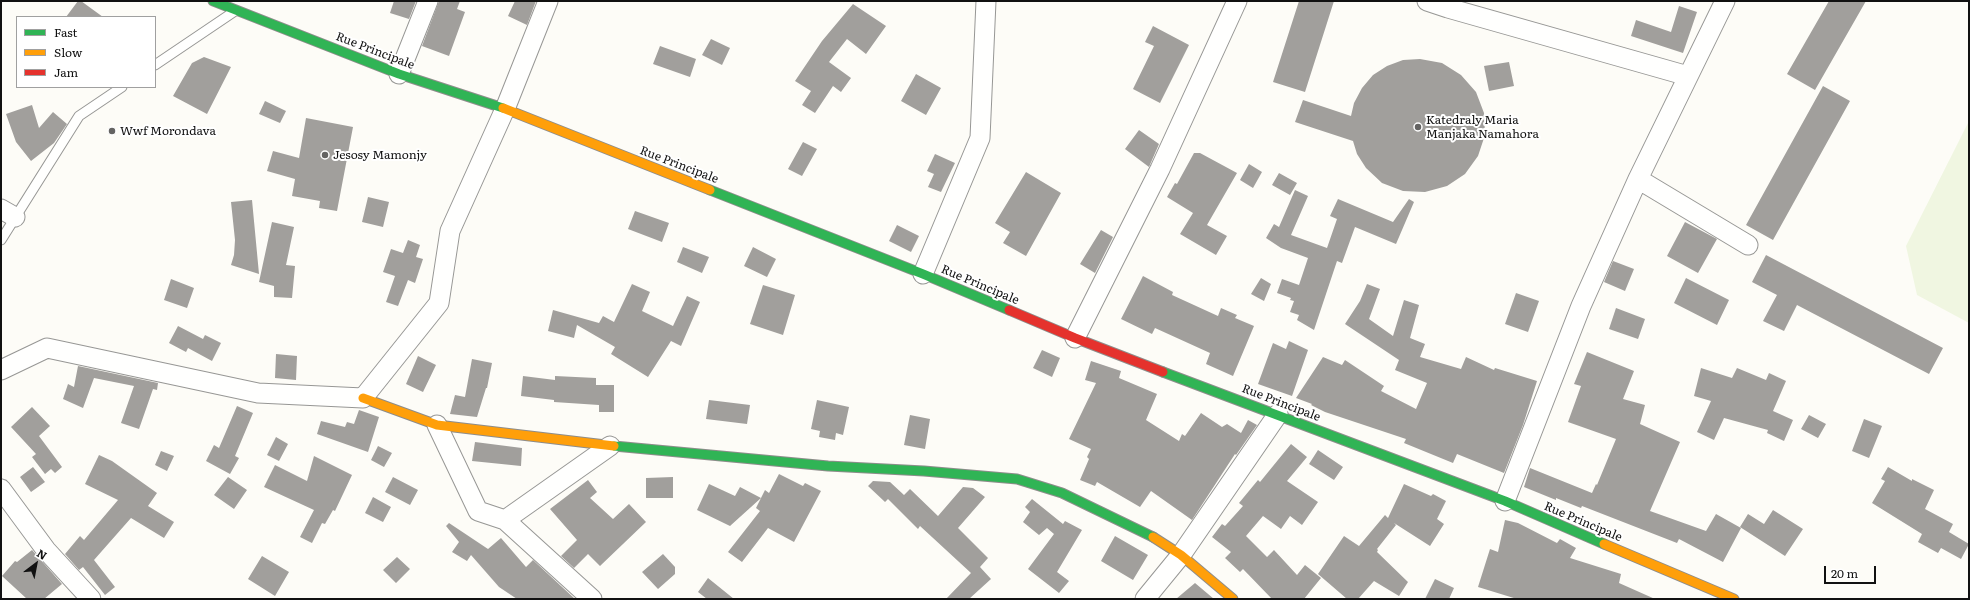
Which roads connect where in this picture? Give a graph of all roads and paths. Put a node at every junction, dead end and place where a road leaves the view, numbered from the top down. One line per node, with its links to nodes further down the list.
1 (213, 1): 8 (main road, Rue Principale)
2 (428, 1): 10 (street)
3 (548, 1): 13 (street)
4 (986, 1): 18 (street)
5 (1237, 1): 19 (street)
6 (1427, 1): 11 (street)
7 (1725, 1): 11 (street)
8 (237, 10): 9 (lane); 10 (main road, Rue Principale)
9 (156, 64)
10 (399, 74): 13 (main road, Rue Principale)
11 (1688, 76): 14 (street)
12 (120, 88): 15 (lane)
13 (505, 109): 18 (main road, Rue Principale); 21 (street)
14 (1638, 179): 17 (street); 26 (street)
15 (8, 213): 16 (lane)
16 (1, 240)
17 (1748, 245)
18 (923, 274): 19 (main road, Rue Principale)
19 (1075, 338): 22 (main road, Rue Principale)
20 (1, 370): 21 (street)
21 (363, 398): 23 (main road)
22 (1278, 414): 26 (main road, Rue Principale); 28 (street)
23 (437, 425): 24 (main road); 27 (street)
24 (610, 446): 27 (street); 28 (main road)
25 (1, 489): 29 (street)
26 (1505, 501): 33 (main road, Rue Principale)
27 (505, 520): 30 (street)
28 (1181, 555): 31 (street); 32 (main road)
29 (91, 599)
30 (592, 599)
31 (1145, 599)
32 (1233, 599)
33 (1734, 599)

